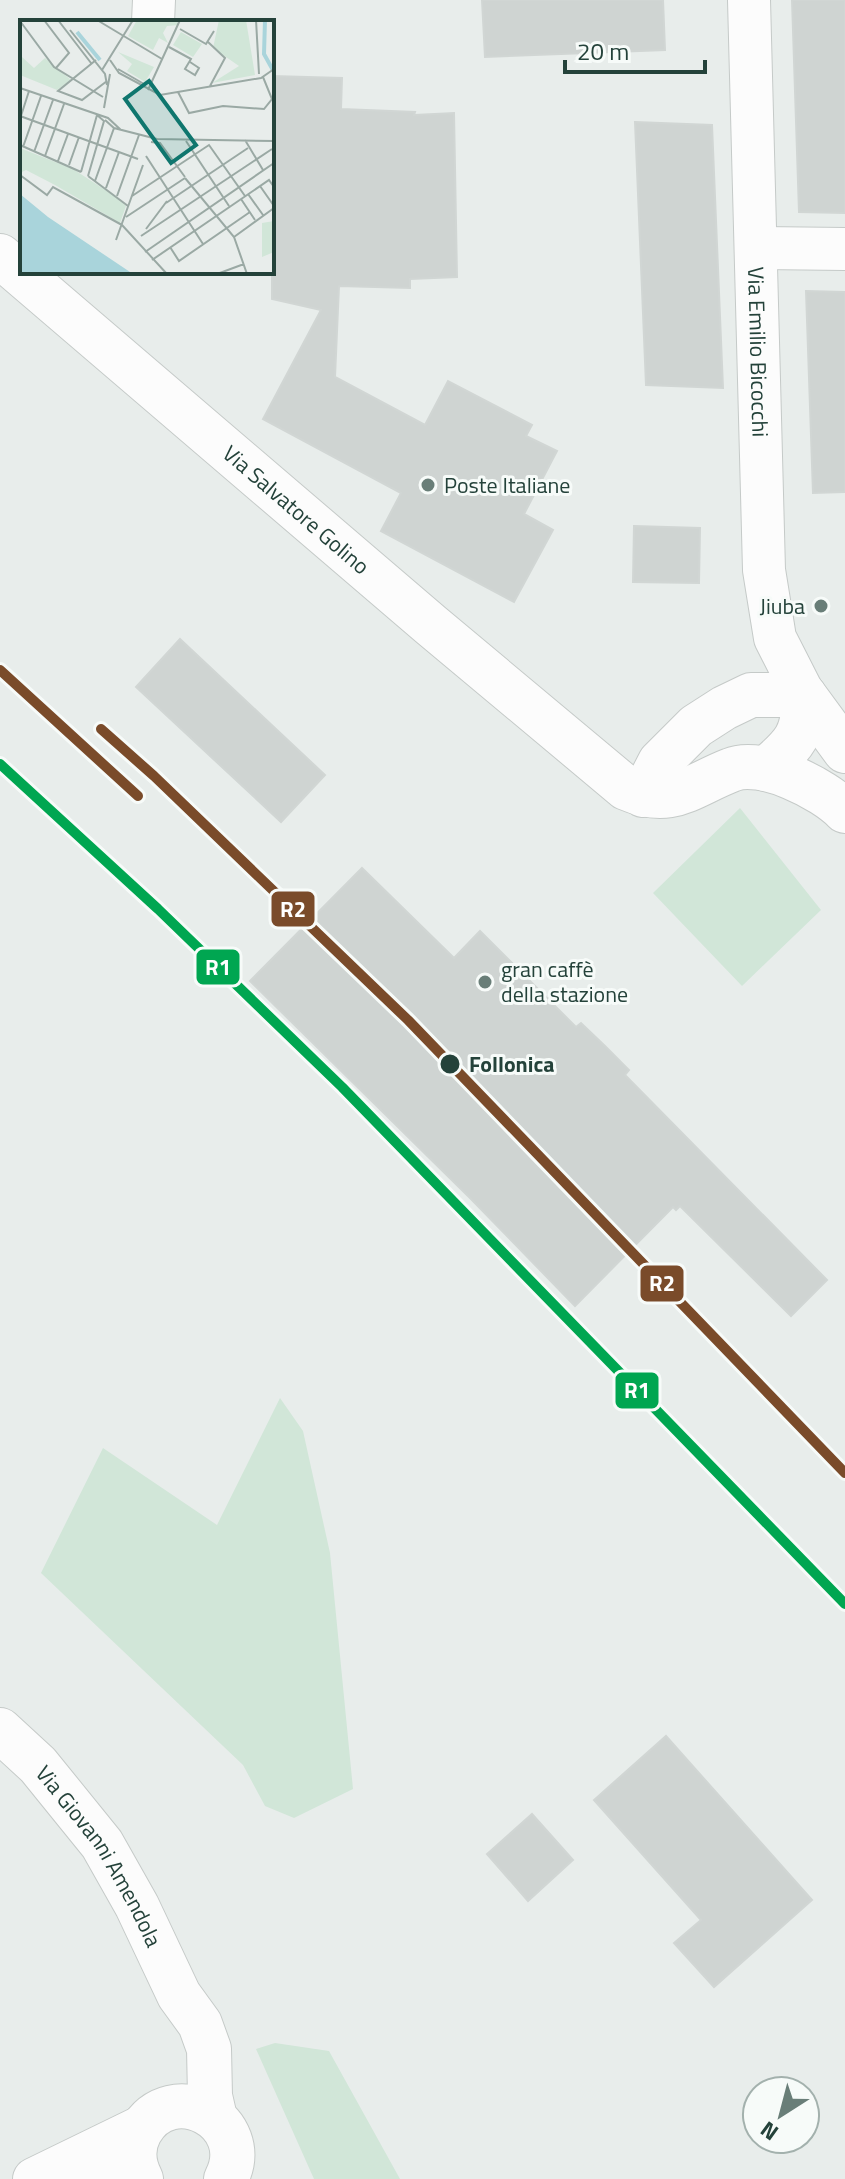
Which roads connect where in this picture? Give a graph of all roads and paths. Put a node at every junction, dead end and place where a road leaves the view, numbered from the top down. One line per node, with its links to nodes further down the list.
1 (154, 0): 3 (street)
2 (749, 0): 4 (street, Via Emilio Bicocchi)
3 (153, 20)
4 (757, 248): 5 (street); 9 (street, Via Emilio Bicocchi)
5 (845, 249)
6 (0, 256): 7 (street, Via Salvatore Golino)
7 (20, 273)
8 (21, 274): 12 (street, Via Salvatore Golino)
9 (804, 695): 10 (street); 11 (street); 12 (street)
10 (845, 751)
11 (766, 769): 12 (street); 13 (street)
12 (651, 779)
13 (845, 811)
14 (0, 1730): 15 (street, Via Giovanni Amendola)
15 (179, 1995): 16 (street, Via Giovanni Amendola); 17 (street, Via Giovanni Amendola)
16 (152, 2118): 17 (street, Via Giovanni Amendola); 18 (street); 20 (street, Via Giovanni Amendola)
17 (232, 2157)
18 (45, 2174): 19 (street)
19 (115, 2179)
20 (141, 2179)

